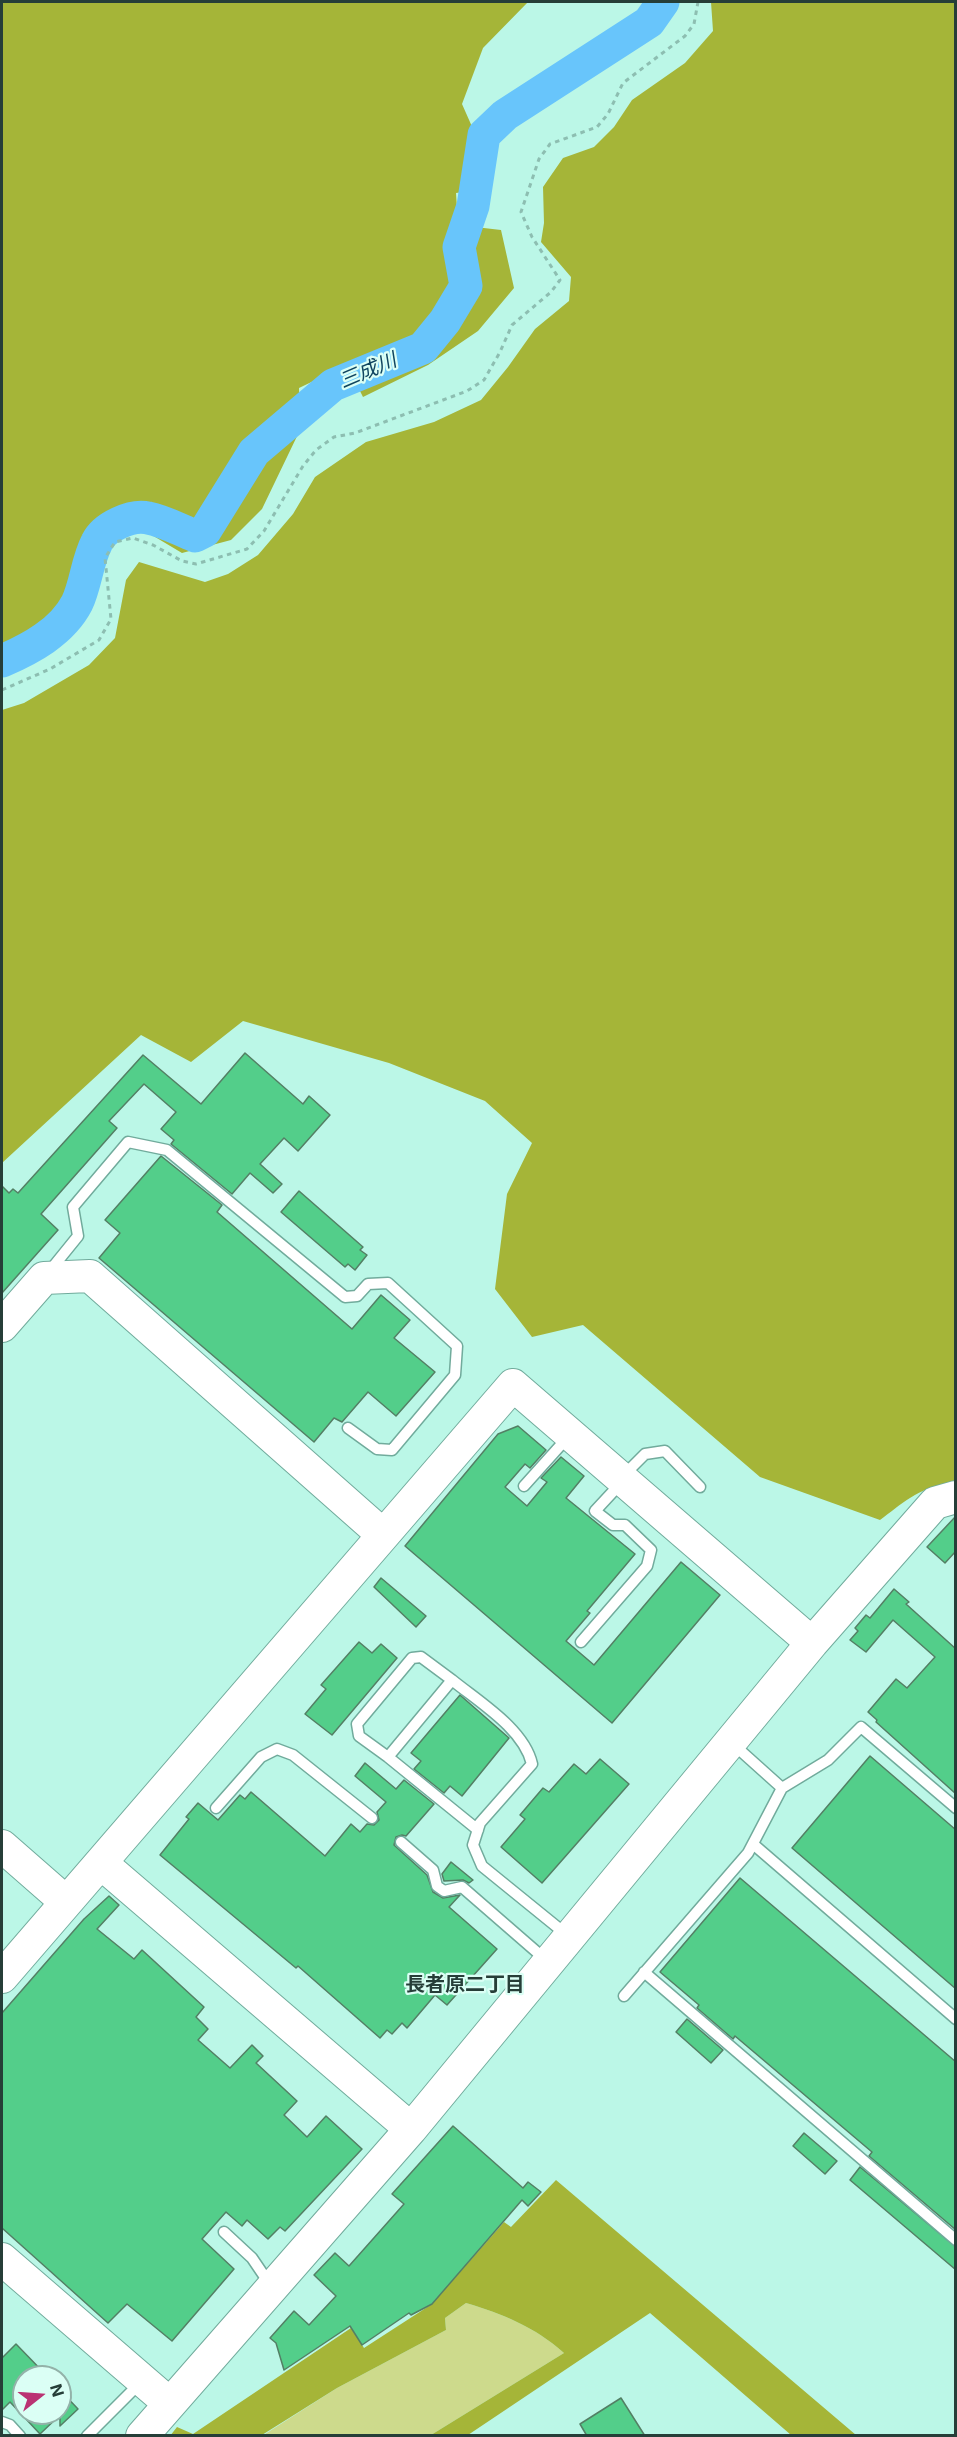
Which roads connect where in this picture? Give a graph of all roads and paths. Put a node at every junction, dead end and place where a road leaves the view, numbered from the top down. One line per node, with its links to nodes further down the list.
1 (698, 2): 2 (path)
2 (2, 690)
3 (44, 1278): 4 (street); 5 (lane); 11 (street)
4 (2, 1326)
5 (348, 1428)
6 (570, 1434): 7 (street); 8 (lane); 11 (street)
7 (622, 1479): 9 (lane); 12 (lane); 13 (street)
8 (524, 1486)
9 (700, 1487)
10 (956, 1497): 13 (street)
11 (383, 1535): 25 (street)
12 (581, 1642)
13 (812, 1643): 15 (street)
14 (452, 1680): 16 (lane); 16 (lane); 21 (lane)
15 (730, 1742): 17 (lane); 27 (street)
16 (388, 1757): 21 (lane)
17 (782, 1788): 19 (lane); 23 (lane)
18 (216, 1808): 20 (lane)
19 (956, 1808)
20 (372, 1818)
21 (478, 1830): 27 (lane)
22 (401, 1842): 28 (lane)
23 (753, 1844): 29 (lane); 32 (lane)
24 (2, 1846): 26 (street)
25 (101, 1863): 26 (street); 33 (street)
26 (66, 1902): 30 (street)
27 (569, 1937): 28 (street)
28 (549, 1962): 33 (street)
29 (645, 1972): 31 (lane); 35 (lane)
30 (2, 1977)
31 (624, 1996)
32 (956, 2019)
33 (411, 2129): 37 (street)
34 (224, 2232): 37 (lane)
35 (956, 2240)
36 (2, 2259): 38 (street)
37 (272, 2288): 39 (street)
38 (142, 2381): 39 (street); 42 (lane)
39 (170, 2404): 43 (street)
40 (2, 2422): 41 (lane)
41 (20, 2436)
42 (87, 2436)
43 (142, 2436)

